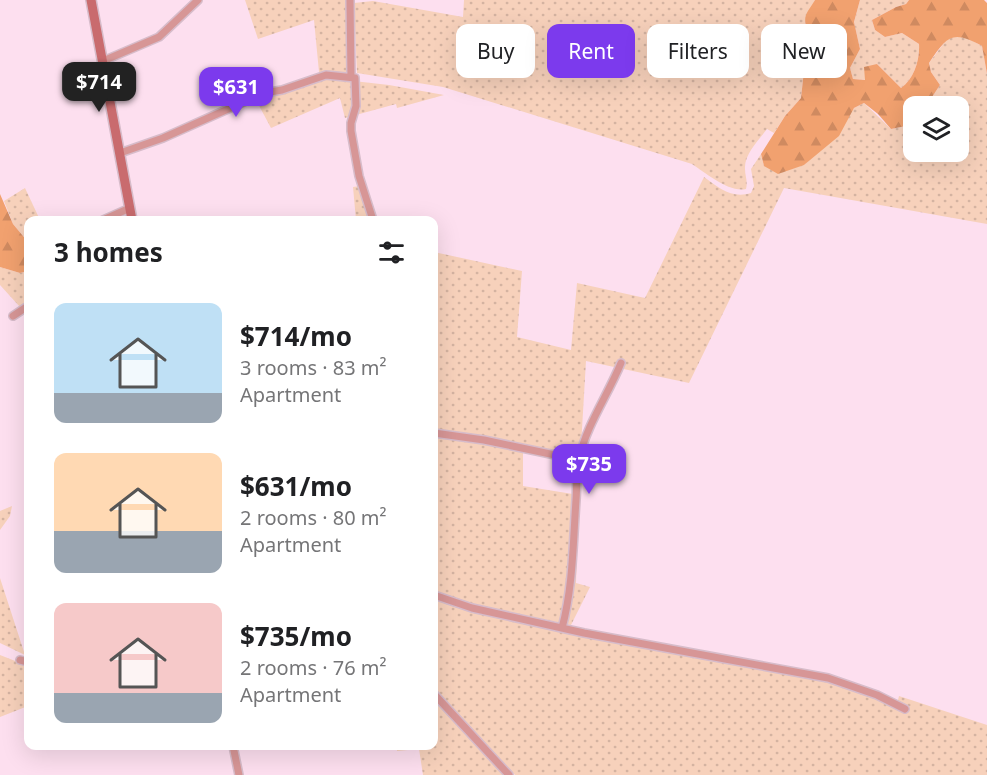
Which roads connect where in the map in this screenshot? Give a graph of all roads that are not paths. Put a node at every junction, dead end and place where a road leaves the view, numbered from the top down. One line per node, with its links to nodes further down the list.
1 (91, 0): 4 (street)
2 (198, 0): 4 (street)
3 (350, 0): 5 (street)
4 (103, 61): 6 (street)
5 (353, 77): 6 (street); 10 (street)
6 (120, 153): 7 (street)
7 (130, 208): 8 (street); 9 (street)
8 (112, 216)
9 (131, 216)
10 (372, 216)
11 (24, 308): 12 (street)
12 (13, 315)
13 (621, 363): 15 (street)
14 (438, 434): 15 (street)
15 (579, 460): 17 (street)
16 (438, 596): 17 (street)
17 (562, 628): 21 (street)
18 (20, 660): 19 (street)
19 (24, 661)
20 (438, 698): 24 (street)
21 (905, 709)
22 (234, 750): 23 (street)
23 (239, 775)
24 (509, 775)

